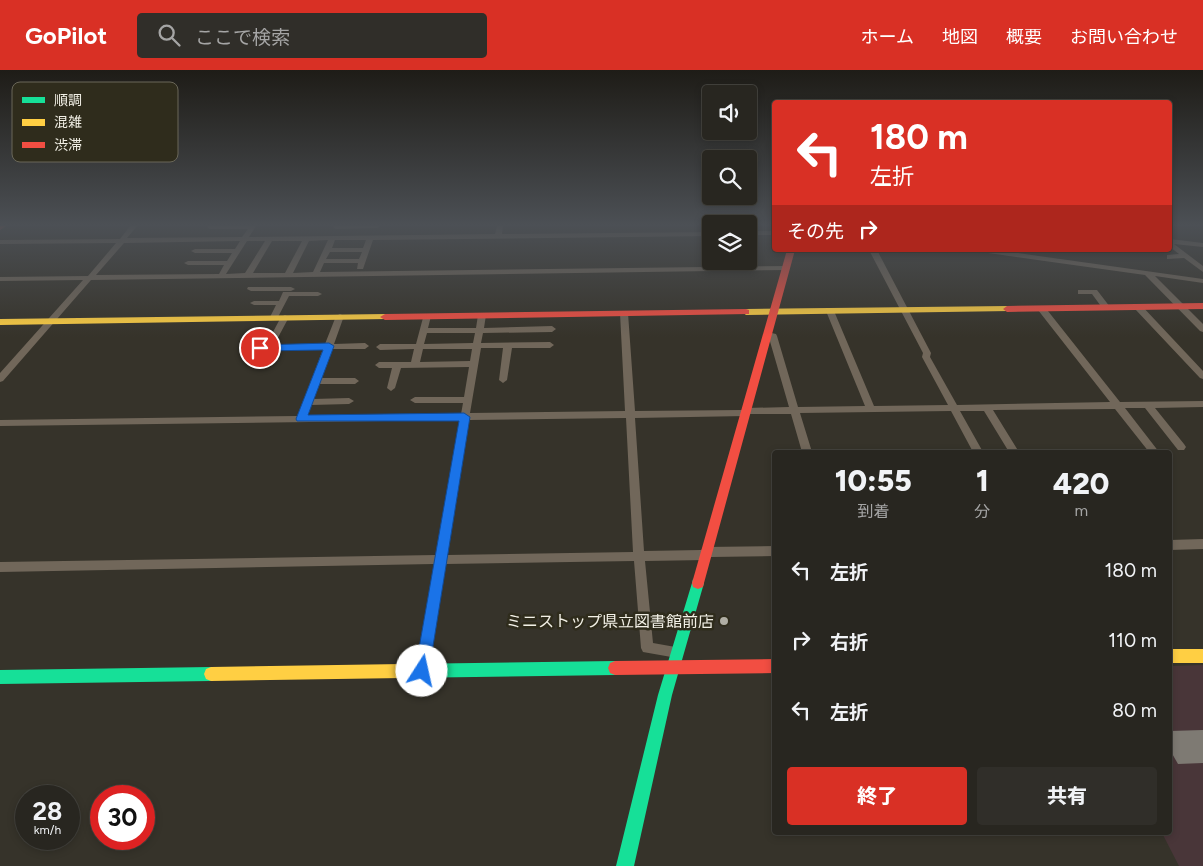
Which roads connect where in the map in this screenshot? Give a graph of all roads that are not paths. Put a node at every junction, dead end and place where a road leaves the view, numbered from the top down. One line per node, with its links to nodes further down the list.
1 (102, 263): 18 (street)
2 (228, 263): 17 (street)
3 (255, 263): 14 (street)
4 (294, 263): 15 (street)
5 (321, 263): 12 (street)
6 (361, 263): 13 (street)
7 (787, 263): 10 (street)
8 (879, 263): 32 (street)
9 (1077, 263): 11 (street)
10 (786, 268): 13 (street); 34 (street)
11 (1147, 273): 20 (street); 27 (street)
12 (315, 274): 13 (street); 16 (street)
13 (357, 274)
14 (248, 275): 15 (street); 17 (street)
15 (288, 275): 16 (street)
16 (298, 275): 22 (street)
17 (221, 276): 18 (street)
18 (89, 278): 19 (street); 41 (street)
19 (0, 279)
20 (1203, 281)
21 (251, 289): 22 (street)
22 (290, 291): 24 (street); 26 (street)
23 (1081, 292): 29 (street)
24 (318, 294)
25 (254, 303): 26 (street)
26 (281, 303): 40 (street)
27 (1180, 306): 28 (street); 30 (street); 45 (street)
28 (1203, 306)
29 (1106, 307): 30 (street); 31 (street)
30 (1138, 307): 60 (street)
31 (1041, 308): 32 (street); 72 (street)
32 (902, 309): 33 (street); 75 (street)
33 (830, 311): 34 (street); 74 (street)
34 (774, 312): 35 (street); 48 (street)
35 (624, 313): 36 (street); 78 (street)
36 (518, 314): 37 (street); 43 (street)
37 (482, 315): 39 (street); 46 (street)
38 (340, 316): 39 (street); 40 (street); 49 (street)
39 (427, 316): 47 (street)
40 (279, 317): 41 (street); 49 (street)
41 (51, 321): 42 (street); 61 (street)
42 (0, 322)
43 (516, 329): 44 (street); 46 (street)
44 (552, 329)
45 (1203, 329)
46 (479, 330): 47 (street); 51 (street)
47 (423, 331): 55 (street)
48 (768, 335): 76 (street); 77 (street)
49 (329, 346): 50 (street); 63 (street)
50 (365, 346)
51 (476, 346): 52 (street); 55 (street); 57 (street)
52 (508, 346): 53 (street); 62 (street)
53 (550, 346)
54 (380, 347): 55 (street)
55 (419, 347): 56 (street)
56 (415, 364): 57 (street); 59 (street)
57 (473, 364): 67 (street)
58 (379, 365): 59 (street)
59 (397, 365): 65 (street)
60 (1203, 376)
61 (0, 379)
62 (503, 380)
63 (316, 381): 64 (street); 69 (street)
64 (355, 381)
65 (391, 388)
66 (415, 400): 67 (street)
67 (467, 400): 79 (street)
68 (349, 401): 69 (street)
69 (308, 402): 80 (street)
70 (1148, 405): 71 (street); 72 (street); 82 (street)
71 (1202, 405)
72 (1118, 406): 73 (street); 86 (street)
73 (987, 408): 75 (street); 85 (street)
74 (871, 409): 75 (street); 76 (street)
75 (954, 409): 84 (street)
76 (795, 410): 77 (street); 83 (street)
77 (746, 412): 78 (street); 90 (street)
78 (632, 415): 79 (street); 91 (street)
79 (464, 417): 80 (street); 92 (street)
80 (301, 419): 81 (street)
81 (0, 423)
82 (1181, 447)
83 (807, 450)
84 (977, 450)
85 (1013, 450)
86 (1152, 450)
87 (1203, 544): 88 (street)
88 (1172, 545)
89 (772, 551): 90 (street)
90 (706, 554): 91 (street); 94 (street)
91 (639, 556): 92 (street); 94 (street)
92 (442, 559): 93 (street); 99 (street)
93 (0, 567)
94 (677, 652): 98 (street)
95 (1172, 656): 96 (street)
96 (1203, 656)
97 (772, 666): 98 (street)
98 (673, 668): 99 (street); 101 (street)
99 (422, 671): 100 (street)
100 (0, 677)
101 (625, 866)

